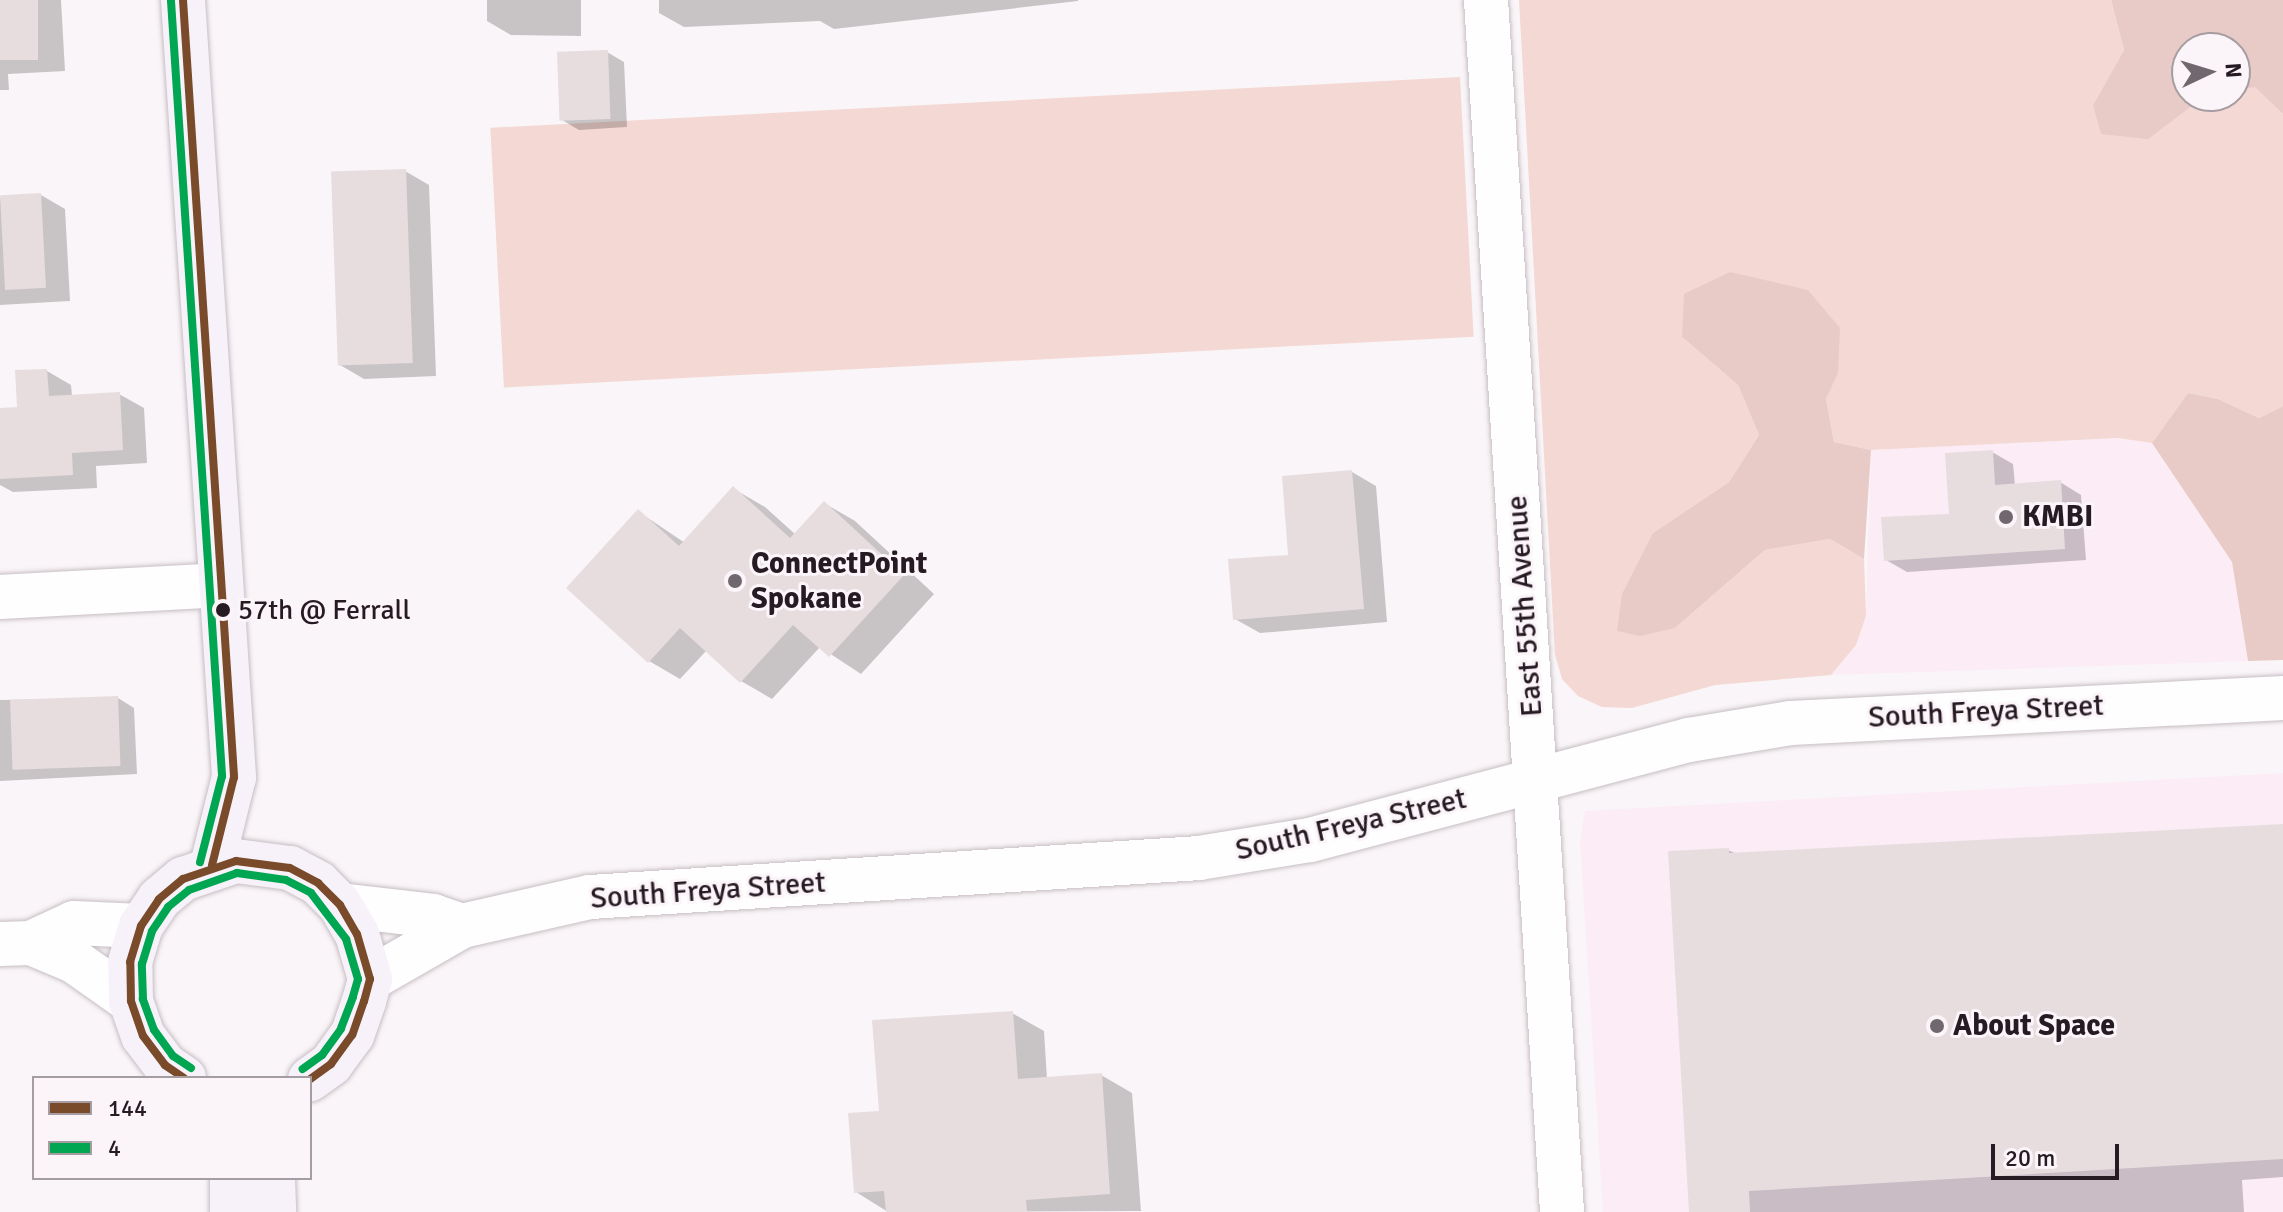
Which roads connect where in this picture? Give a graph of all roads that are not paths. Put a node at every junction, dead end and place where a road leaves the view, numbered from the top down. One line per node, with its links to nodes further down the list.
1 (183, 0): 3 (main road)
2 (1486, 0): 7 (street, East 55th Avenue)
3 (220, 585): 4 (street); 6 (main road)
4 (0, 597)
5 (2283, 698): 7 (street, South Freya Street)
6 (234, 777): 8 (main road); 9 (main road)
7 (1536, 777): 12 (street, South Freya Street); 22 (street, East 55th Avenue)
8 (261, 861): 9 (main road); 10 (main road)
9 (212, 865): 11 (main road)
10 (340, 905): 12 (street, South Freya Street); 14 (main road)
11 (141, 926): 13 (street); 15 (main road)
12 (462, 926): 14 (street, South Freya Street)
13 (15, 944): 15 (street)
14 (370, 979): 17 (main road)
15 (131, 1001): 16 (main road)
16 (181, 1076)
17 (312, 1078)
18 (232, 1180): 20 (main road)
19 (273, 1180): 21 (main road)
20 (232, 1212)
21 (274, 1212)
22 (1562, 1212)

